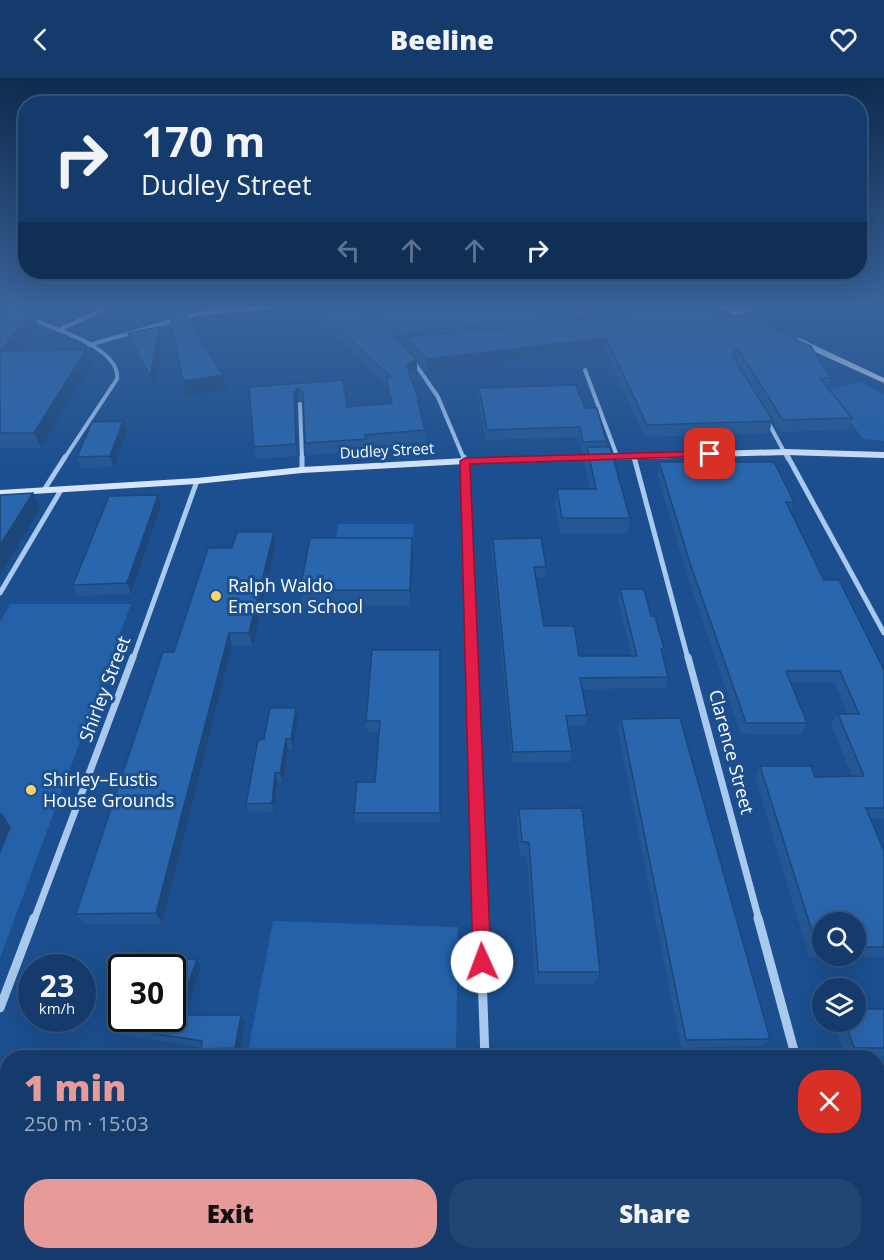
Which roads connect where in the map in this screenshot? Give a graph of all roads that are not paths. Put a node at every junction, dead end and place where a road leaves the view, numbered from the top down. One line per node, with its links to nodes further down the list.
1 (110, 360): 15 (street)
2 (838, 360): 5 (main road)
3 (412, 361): 12 (street)
4 (585, 370): 11 (street)
5 (884, 381)
6 (300, 404): 13 (street)
7 (762, 413): 8 (street)
8 (786, 452): 9 (main road, Dudley Street); 10 (main road, Dudley Street); 19 (street)
9 (633, 455): 11 (main road, Dudley Street); 22 (street, Clarence Street)
10 (884, 455)
11 (617, 456): 12 (main road, Dudley Street)
12 (465, 461): 13 (main road, Dudley Street); 21 (street)
13 (302, 470): 14 (main road, Dudley Street)
14 (197, 481): 16 (main road, Dudley Street); 20 (street, Shirley Street)
15 (44, 490): 16 (main road, Dudley Street); 17 (main road, Dudley Street)
16 (61, 490): 18 (street)
17 (0, 492)
18 (0, 593)
19 (884, 633)
20 (0, 1008)
21 (485, 1050)
22 (794, 1050)

